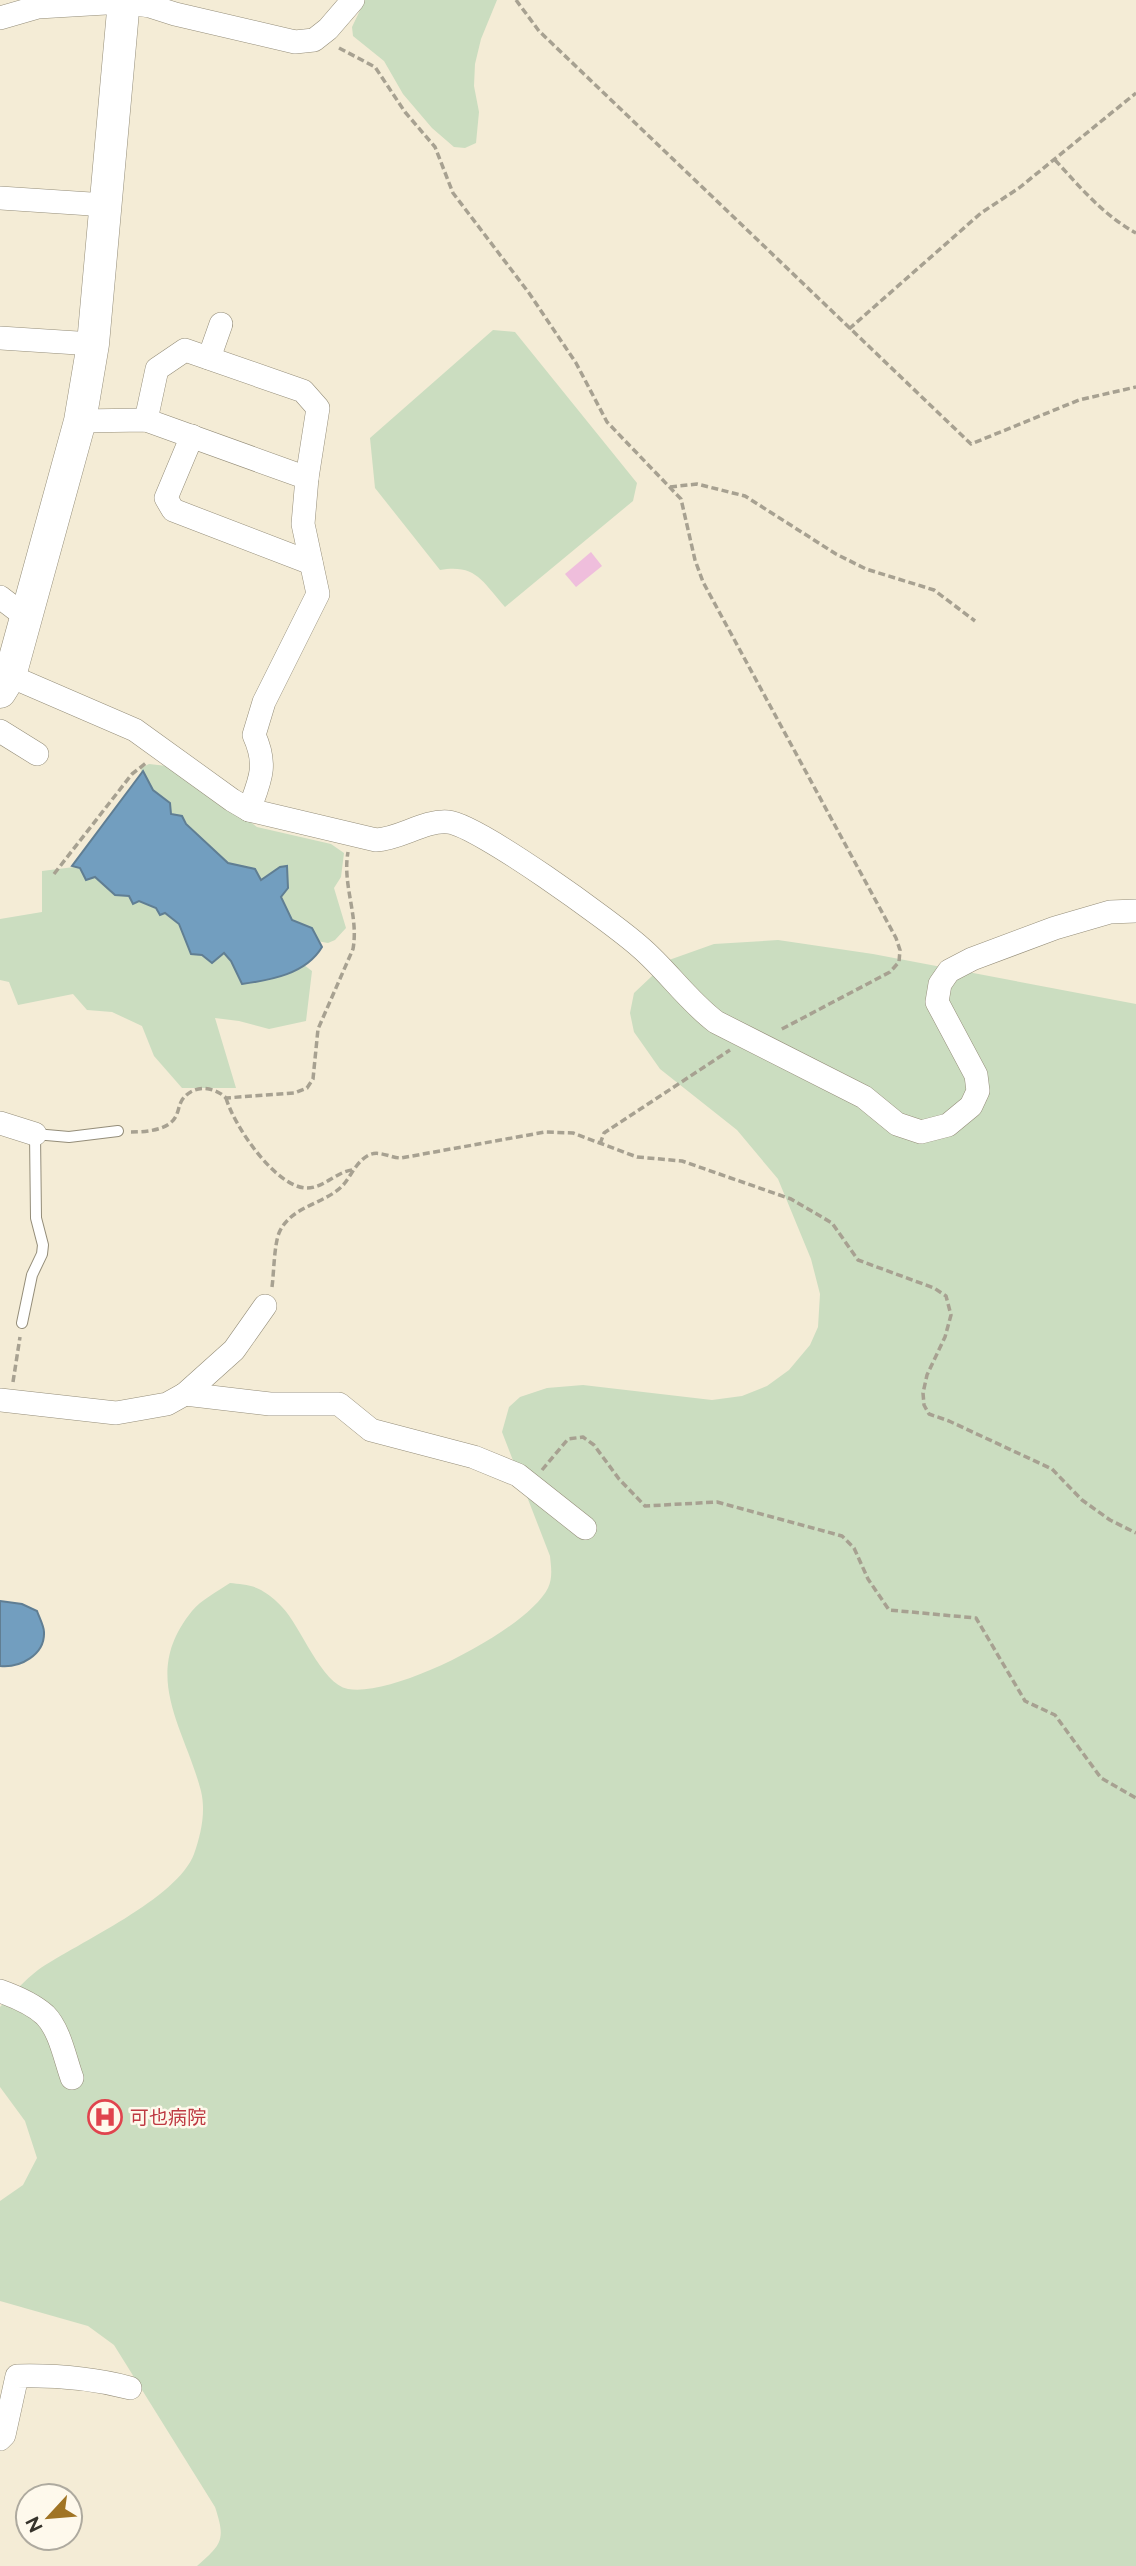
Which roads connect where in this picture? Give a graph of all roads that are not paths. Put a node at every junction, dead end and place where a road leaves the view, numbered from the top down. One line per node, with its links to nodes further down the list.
1 (353, 0): 2 (street)
2 (123, 1): 3 (street); 6 (street)
3 (37, 3): 4 (street)
4 (0, 18)
5 (0, 198): 6 (street)
6 (106, 205): 9 (street)
7 (220, 324): 10 (street)
8 (0, 338): 9 (street)
9 (93, 344): 12 (street)
10 (208, 358): 11 (street); 14 (street)
11 (146, 420): 12 (street); 13 (street)
12 (80, 421): 17 (street)
13 (192, 436): 14 (street); 15 (street)
14 (307, 478): 15 (street)
15 (311, 563): 21 (street)
16 (0, 597): 17 (street)
17 (26, 617): 18 (street)
18 (5, 684): 21 (street)
19 (0, 732): 20 (street)
20 (37, 754)
21 (249, 810): 22 (street)
22 (1136, 911)
23 (0, 1123): 25 (street)
24 (118, 1131): 25 (lane)
25 (35, 1134): 27 (lane)
26 (265, 1306): 28 (street)
27 (22, 1323)
28 (185, 1394): 29 (street); 30 (street)
29 (5, 1400)
30 (584, 1528)
31 (0, 1991): 32 (street)
32 (72, 2078)
33 (7, 2388): 34 (street); 35 (street)
34 (131, 2388)
35 (0, 2439)

